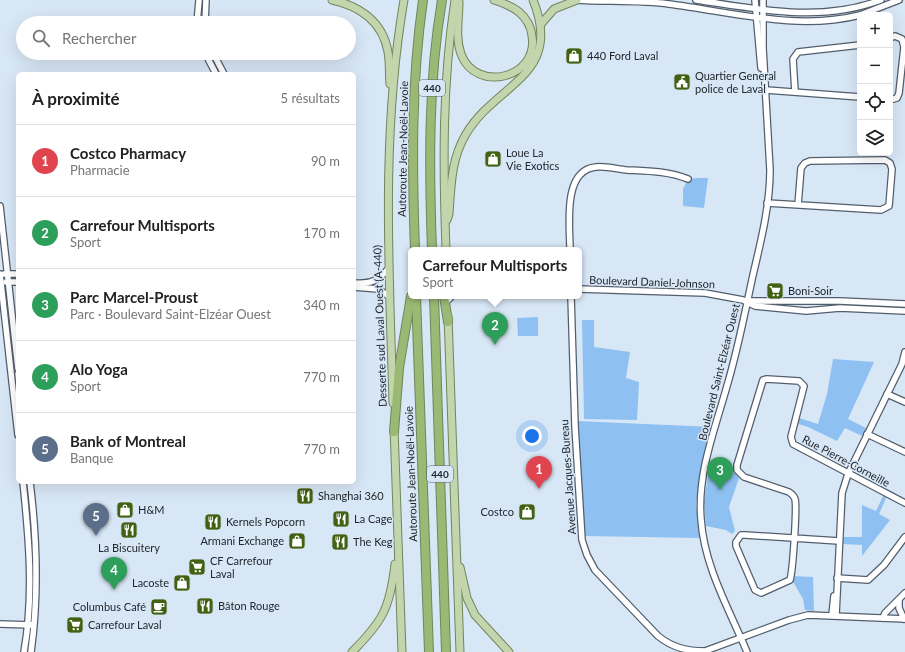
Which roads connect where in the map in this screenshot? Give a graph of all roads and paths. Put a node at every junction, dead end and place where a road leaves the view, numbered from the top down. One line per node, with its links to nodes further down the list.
1 (199, 0): 22 (street)
2 (206, 0): 23 (street)
3 (332, 0): 35 (main road)
4 (403, 0): 35 (main road, Desserte sud Laval Ouest (A-440))
5 (494, 0): 16 (main road)
6 (533, 0): 25 (main road)
7 (572, 0): 8 (street)
8 (577, 0): 24 (street); 25 (main road)
9 (696, 0): 18 (street)
10 (755, 0): 18 (street, Boulevard Saint-Elzéar Ouest)
11 (763, 0): 19 (street, Boulevard Saint-Elzéar Ouest)
12 (880, 0): 17 (street)
13 (899, 0): 20 (street)
14 (423, 1): 43 (highway, Autoroute Jean-Noël-Lavoie / 440)
15 (442, 1): 41 (highway, 440)
16 (457, 2): 42 (main road)
17 (866, 2): 19 (street)
18 (756, 9): 19 (street); 24 (street, Boulevard Saint-Elzéar Ouest)
19 (763, 10): 24 (street, Boulevard Saint-Elzéar Ouest)
20 (869, 12)
21 (857, 15): 24 (street)
22 (198, 16)
23 (205, 16)
24 (760, 17): 32 (street, Boulevard Saint-Elzéar Ouest)
25 (541, 24): 42 (main road)
26 (893, 37): 36 (street)
27 (857, 45): 33 (street)
28 (209, 60): 30 (street)
29 (217, 60): 31 (street)
30 (215, 72)
31 (223, 72)
32 (766, 90): 33 (street); 38 (street, Boulevard Saint-Elzéar Ouest)
33 (794, 92): 34 (street)
34 (857, 97)
35 (392, 99): 48 (main road, Desserte sud Laval Ouest (A-440))
36 (893, 99)
37 (688, 179): 47 (street)
38 (767, 203): 39 (street); 64 (street, Boulevard Saint-Elzéar Ouest)
39 (798, 205): 39 (street)
40 (0, 206): 50 (street)
41 (431, 212): 44 (highway, 440); 45 (highway)
42 (447, 220): 46 (main road)
43 (414, 247)
44 (432, 247)
45 (437, 247)
46 (446, 247)
47 (570, 247)
48 (389, 268): 55 (street); 58 (main road, Desserte sud Laval Ouest (A-440))
49 (0, 273): 50 (street); 52 (street)
50 (7, 274): 51 (street); 53 (street)
51 (16, 274)
52 (1, 282): 53 (street); 72 (street)
53 (8, 282): 54 (street); 68 (street)
54 (16, 282)
55 (356, 283)
56 (356, 288): 58 (street)
57 (582, 289): 64 (street, Boulevard Daniel-Johnson)
58 (390, 297): 73 (main road, Desserte sud Laval Ouest (A-440))
59 (410, 299): 73 (highway)
60 (416, 299): 99 (highway, Autoroute Jean-Noël-Lavoie / 440)
61 (434, 299): 100 (highway, 440)
62 (448, 299): 67 (highway)
63 (572, 299): 94 (street, Avenue Jacques-Bureau)
64 (748, 301): 65 (street, Boulevard Daniel-Johnson); 66 (street, Boulevard Daniel-Johnson); 94 (street, Boulevard Saint-Elzéar Ouest)
65 (905, 304)
66 (905, 311)
67 (448, 322): 84 (main road)
68 (16, 352)
69 (905, 352): 70 (street)
70 (887, 394): 71 (street); 74 (street)
71 (905, 402)
72 (16, 417)
73 (394, 432): 82 (main road, Desserte sud Laval Ouest (A-440))
74 (867, 434): 75 (street); 76 (street)
75 (905, 452)
76 (848, 474): 79 (street, Rue Pierre-Corneille); 80 (street, Rue Pierre-Corneille); 83 (street)
77 (23, 484): 93 (street)
78 (30, 484): 91 (street)
79 (905, 503)
80 (794, 538): 80 (street); 83 (street)
81 (905, 538): 85 (street)
82 (398, 541): 97 (main road); 98 (main road, Desserte sud Laval Ouest (A-440))
83 (839, 541): 85 (street)
84 (456, 551): 101 (main road); 102 (main road)
85 (837, 578): 88 (street)
86 (905, 593): 87 (street)
87 (899, 600): 89 (street); 90 (street)
88 (834, 615): 89 (street, Avenue Jacques-Bureau); 94 (street, Avenue Jacques-Bureau)
89 (883, 618): 90 (street, Avenue Jacques-Bureau)
90 (905, 619)
91 (35, 623): 93 (street); 96 (street)
92 (0, 624): 93 (street)
93 (28, 624): 95 (street)
94 (742, 638): 103 (street, Boulevard Saint-Elzéar Ouest)
95 (24, 652)
96 (31, 652)
97 (352, 652)
98 (402, 652)
99 (429, 652)
100 (446, 652)
101 (460, 652)
102 (509, 652)
103 (747, 652)

